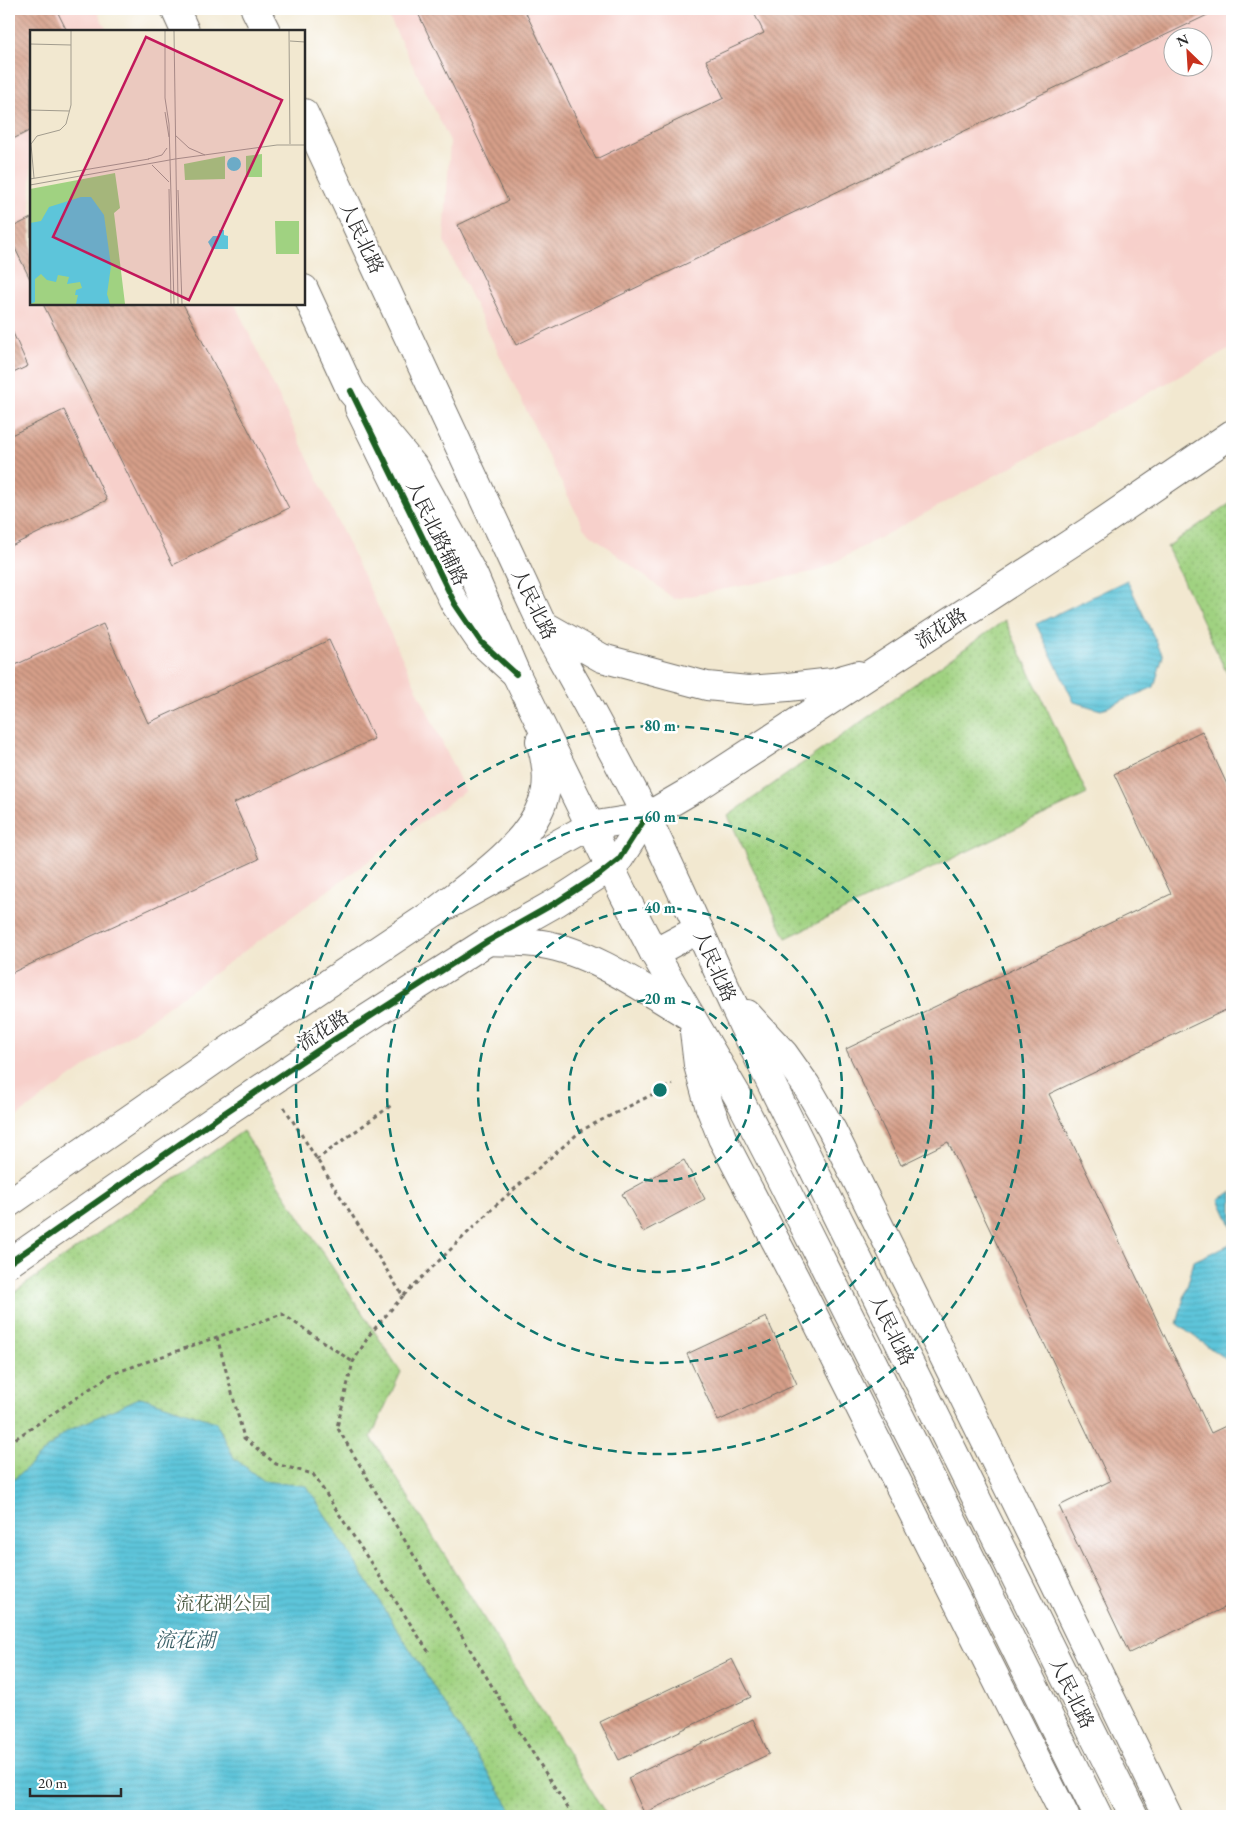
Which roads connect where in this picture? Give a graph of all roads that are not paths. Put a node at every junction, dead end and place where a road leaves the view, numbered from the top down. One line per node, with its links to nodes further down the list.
1 (175, 9): 3 (main road)
2 (255, 9): 4 (main road)
3 (185, 30)
4 (266, 30)
5 (305, 115): 8 (main road, 人民北路)
6 (305, 291): 10 (main road, 人民北路)
7 (1232, 434): 9 (main road, 流花路)
8 (542, 624): 9 (main road); 11 (main road, 人民北路)
9 (874, 671): 11 (main road, 流花路)
10 (516, 674): 12 (main road, 人民北路); 14 (main road)
11 (646, 817): 12 (main road, 流花路); 13 (main road, 流花路); 15 (main road, 人民北路)
12 (590, 826): 13 (main road, 人民北路); 14 (main road, 流花路)
13 (610, 867): 16 (main road, 流花路); 17 (main road, 人民北路)
14 (435, 912): 20 (main road, 流花路)
15 (699, 929): 17 (main road); 18 (main road, 人民北路)
16 (488, 941): 19 (main road); 21 (main road, 流花路)
17 (654, 953): 19 (main road, 人民北路)
18 (728, 995): 24 (main road); 25 (main road, 人民北路)
19 (692, 1018): 22 (main road, 人民北路); 23 (main road)
20 (9, 1204)
21 (9, 1263)
22 (825, 1268): 23 (main road); 26 (main road, 人民北路)
23 (797, 1282): 27 (main road)
24 (1104, 1685): 25 (main road); 31 (main road)
25 (1076, 1701): 30 (main road, 人民北路)
26 (1057, 1733): 27 (main road); 29 (main road, 人民北路)
27 (1030, 1748): 28 (main road)
28 (1065, 1816)
29 (1098, 1816)
30 (1134, 1816)
31 (1168, 1816)

